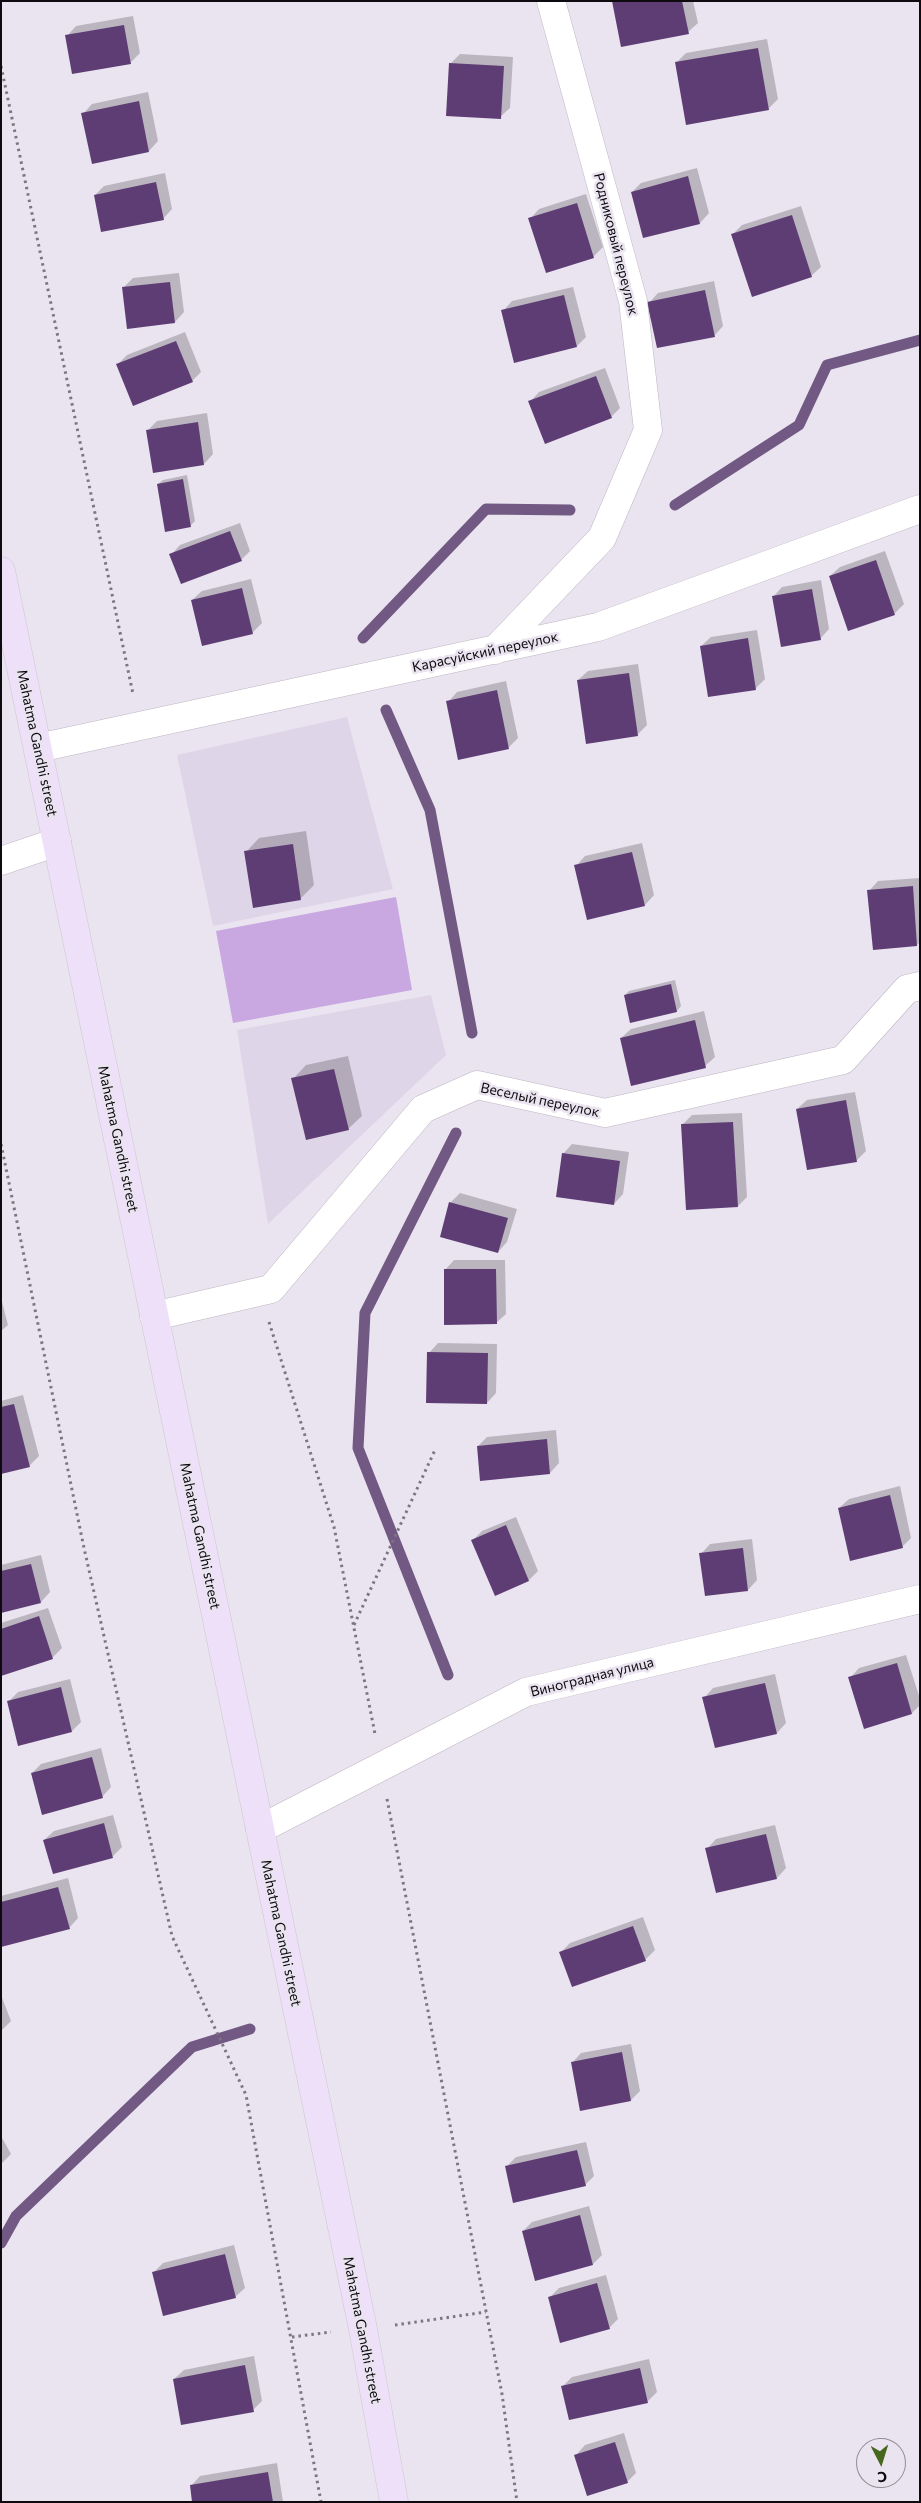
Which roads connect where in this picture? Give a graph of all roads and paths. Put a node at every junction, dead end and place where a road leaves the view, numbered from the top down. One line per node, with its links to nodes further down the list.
1 (550, 1): 5 (street, Родниковый переулок)
2 (1, 66): 6 (path)
3 (920, 509): 5 (street, Карасуйский переулок)
4 (1, 571): 7 (main road, Mahatma Gandhi street)
5 (495, 650): 6 (street, Карасуйский переулок)
6 (140, 726): 7 (street, Карасуйский переулок)
7 (38, 748): 8 (main road, Mahatma Gandhi street)
8 (57, 842): 9 (street); 13 (main road, Mahatma Gandhi street)
9 (1, 861)
10 (920, 986): 12 (street, Веселый переулок)
11 (1, 1144): 19 (path)
12 (259, 1292): 13 (street, Веселый переулок); 16 (path)
13 (154, 1316): 18 (main road, Mahatma Gandhi street)
14 (435, 1450): 16 (path)
15 (920, 1599): 17 (street, Виноградная улица)
16 (354, 1626): 17 (path)
17 (381, 1767): 18 (street, Виноградная улица); 21 (path)
18 (260, 1829): 20 (main road, Mahatma Gandhi street)
19 (321, 2502)
20 (394, 2502)
21 (517, 2502)

